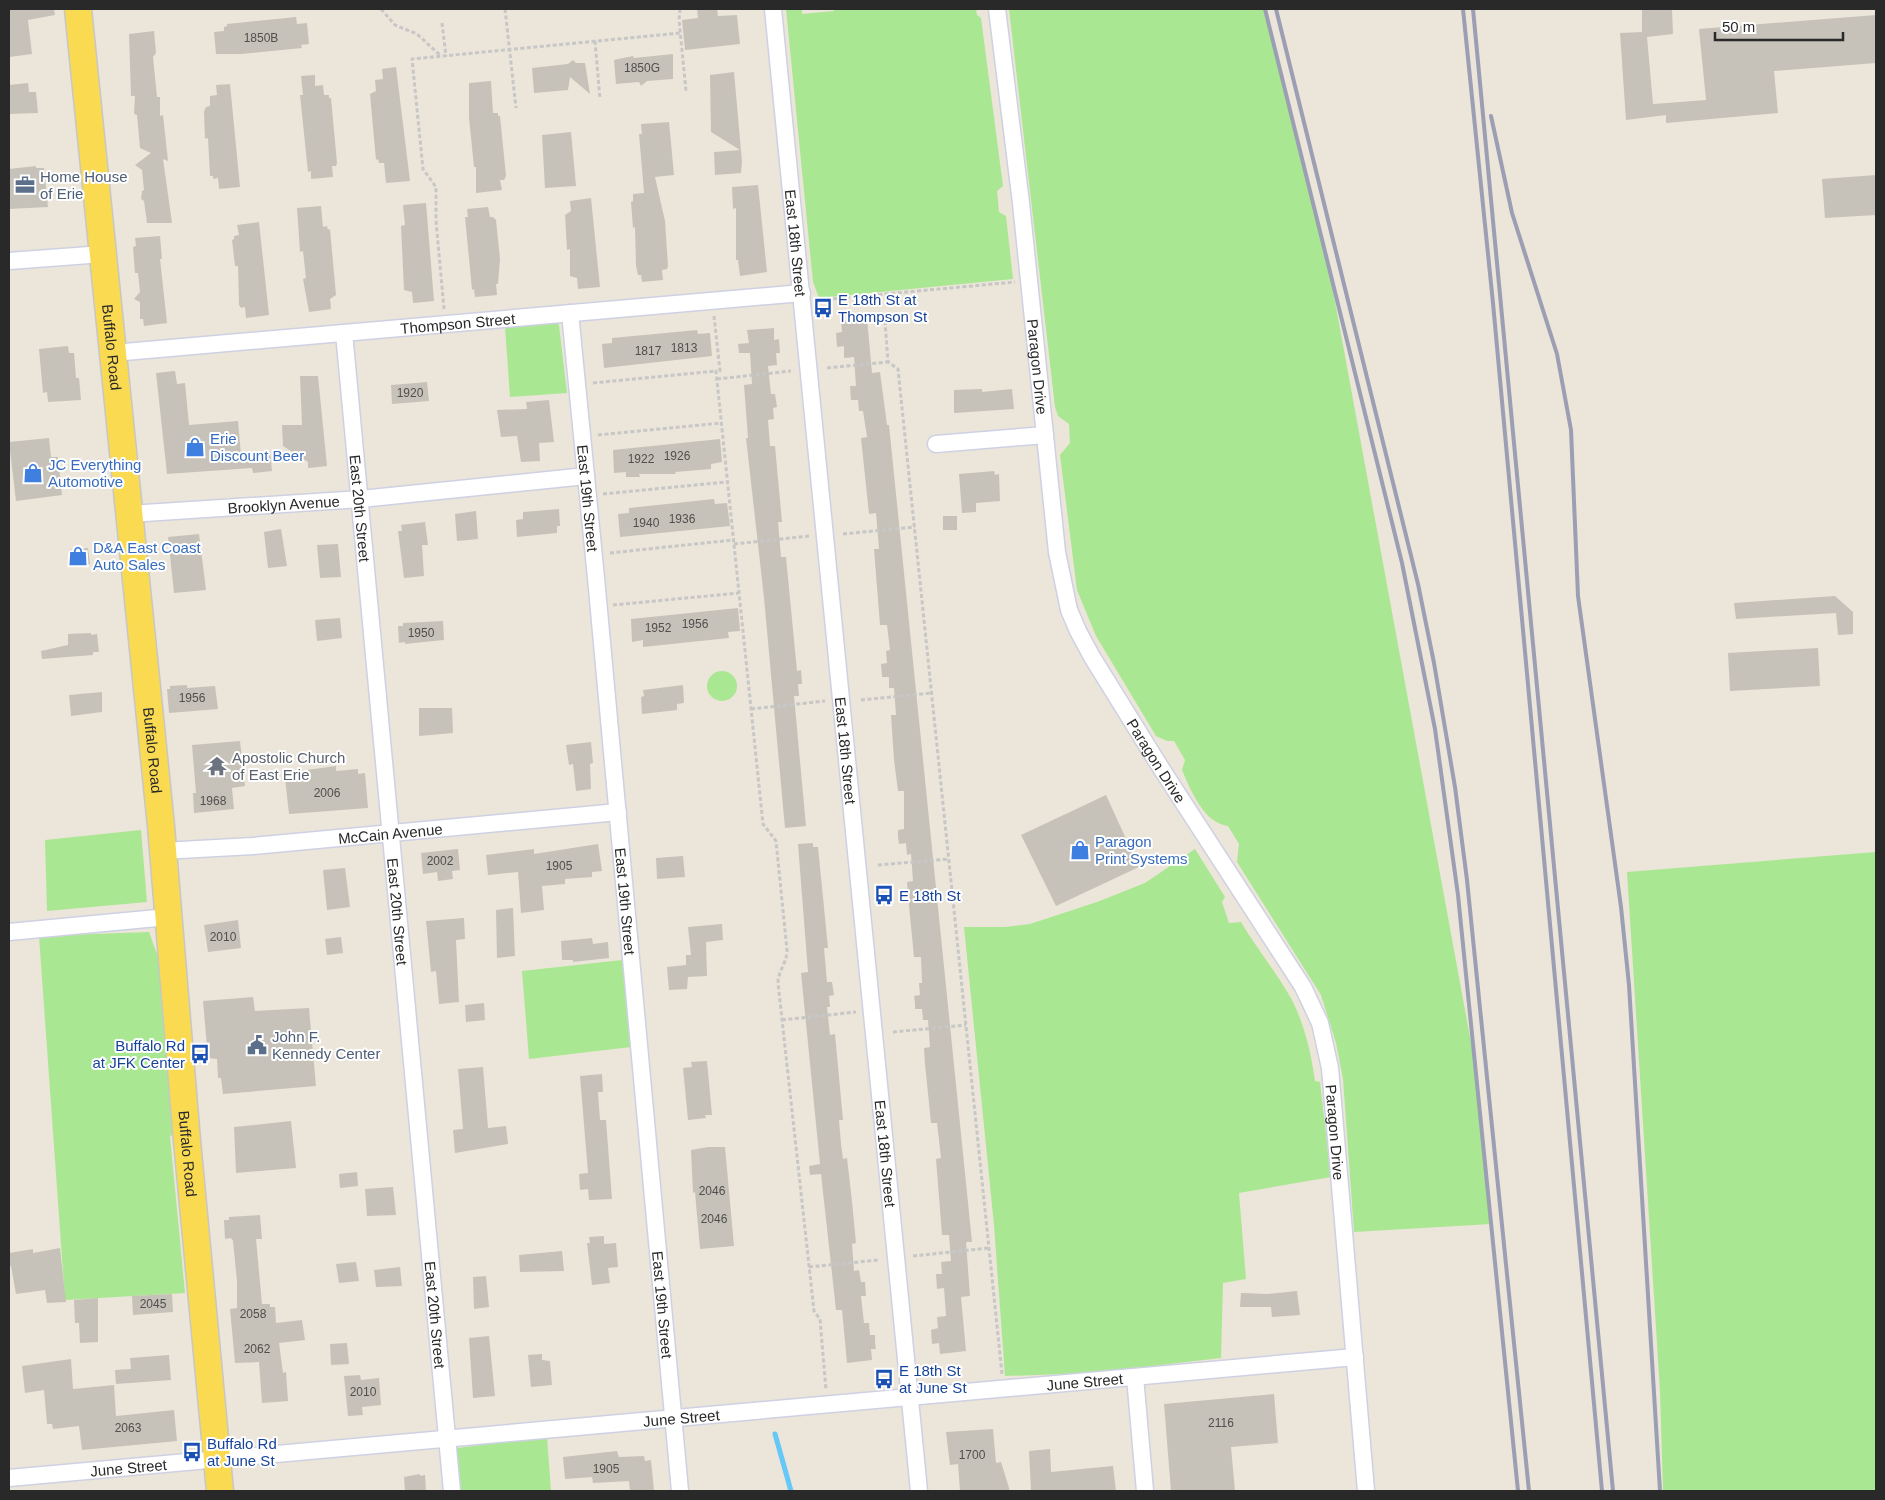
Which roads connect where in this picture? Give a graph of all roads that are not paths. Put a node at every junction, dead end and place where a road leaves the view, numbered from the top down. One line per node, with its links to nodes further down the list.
1 (78, 9): 4 (main road, Buffalo Road)
2 (773, 9): 6 (street, East 18th Street)
3 (997, 9): 10 (street, Paragon Drive)
4 (103, 254): 5 (street); 9 (main road, Buffalo Road)
5 (9, 261)
6 (802, 293): 7 (street, Thompson Street); 22 (street, East 18th Street)
7 (570, 313): 8 (street, Thompson Street); 12 (street, East 19th Street)
8 (344, 333): 9 (street, Thompson Street); 13 (street, East 20th Street)
9 (113, 353): 14 (main road, Buffalo Road)
10 (1045, 435): 11 (street); 20 (street, Paragon Drive)
11 (936, 444)
12 (586, 476): 13 (street, Brooklyn Avenue); 15 (street, East 19th Street)
13 (361, 498): 14 (street, Brooklyn Avenue); 16 (street, East 20th Street)
14 (130, 514): 17 (main road, Buffalo Road)
15 (618, 812): 16 (street, McCain Avenue); 23 (street, East 19th Street)
16 (392, 833): 17 (street, McCain Avenue); 24 (street, East 20th Street)
17 (162, 851): 18 (main road, Buffalo Road)
18 (168, 917): 19 (street); 25 (main road, Buffalo Road)
19 (9, 932)
20 (1355, 1357): 21 (street, June Street); 32 (street, Paragon Drive)
21 (1134, 1377): 22 (street, June Street); 31 (street)
22 (910, 1397): 23 (street, June Street); 30 (street, East 18th Street)
23 (674, 1418): 24 (street, June Street); 29 (street, East 19th Street)
24 (446, 1438): 25 (street, June Street); 28 (street, East 20th Street)
25 (215, 1459): 26 (street, June Street); 27 (main road, Buffalo Road)
26 (9, 1478)
27 (220, 1491)
28 (452, 1491)
29 (680, 1491)
30 (919, 1491)
31 (1145, 1491)
32 (1366, 1491)

